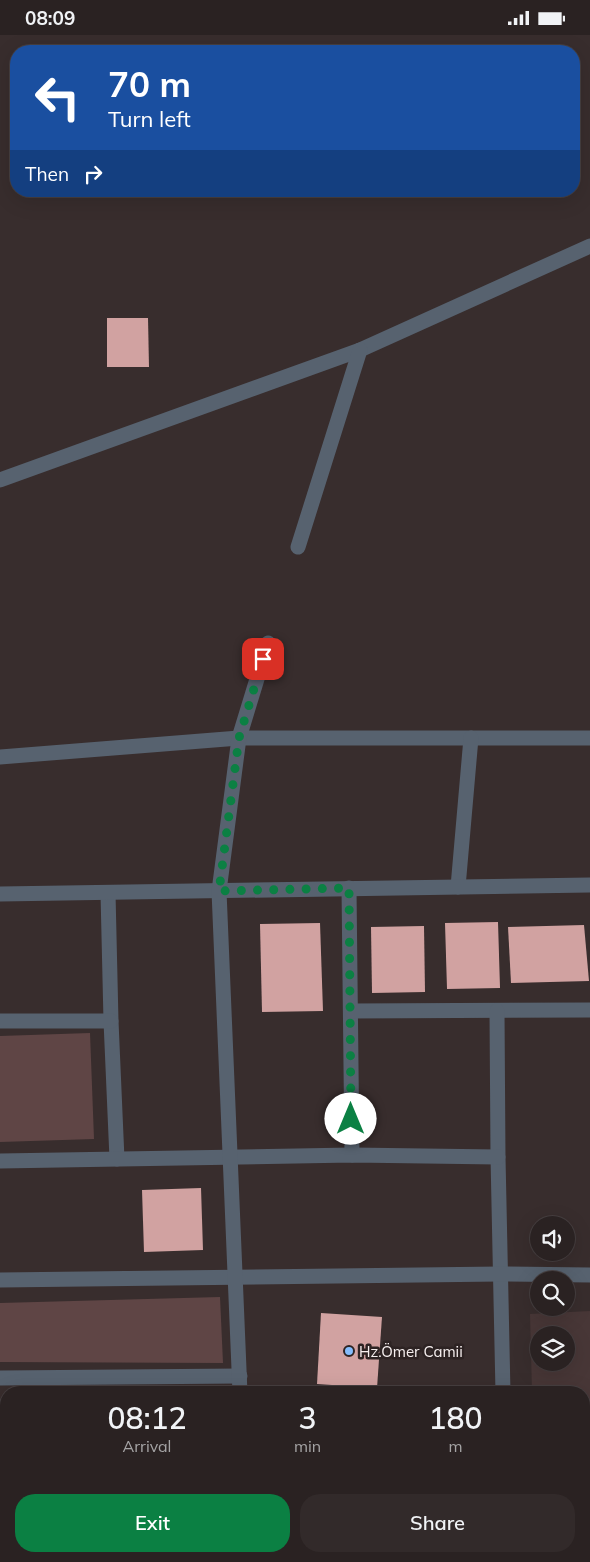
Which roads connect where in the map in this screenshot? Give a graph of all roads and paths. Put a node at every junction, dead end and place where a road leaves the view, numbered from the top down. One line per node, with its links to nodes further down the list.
1 (590, 246): 2 (street)
2 (360, 350): 3 (street); 4 (street)
3 (0, 480)
4 (298, 547)
5 (268, 643): 6 (street)
6 (239, 738): 7 (street); 9 (street); 13 (street)
7 (471, 738): 8 (street); 11 (street)
8 (590, 738)
9 (0, 757)
10 (590, 885): 11 (street)
11 (458, 887): 12 (street)
12 (349, 888): 13 (street); 16 (street)
13 (219, 891): 14 (street); 22 (street)
14 (108, 893): 15 (street); 20 (street)
15 (0, 894)
16 (351, 1011): 17 (street); 21 (street)
17 (497, 1011): 18 (street); 23 (street)
18 (590, 1011)
19 (0, 1021): 20 (street)
20 (111, 1021): 24 (street)
21 (352, 1155): 22 (street); 23 (street)
22 (230, 1156): 24 (street); 28 (street)
23 (498, 1157): 26 (street)
24 (117, 1159): 25 (street)
25 (0, 1161)
26 (500, 1274): 27 (street); 28 (street); 33 (street)
27 (590, 1275)
28 (235, 1277): 29 (street); 30 (street)
29 (0, 1280)
30 (240, 1376): 31 (street); 32 (street)
31 (0, 1378)
32 (240, 1386)
33 (503, 1386)

